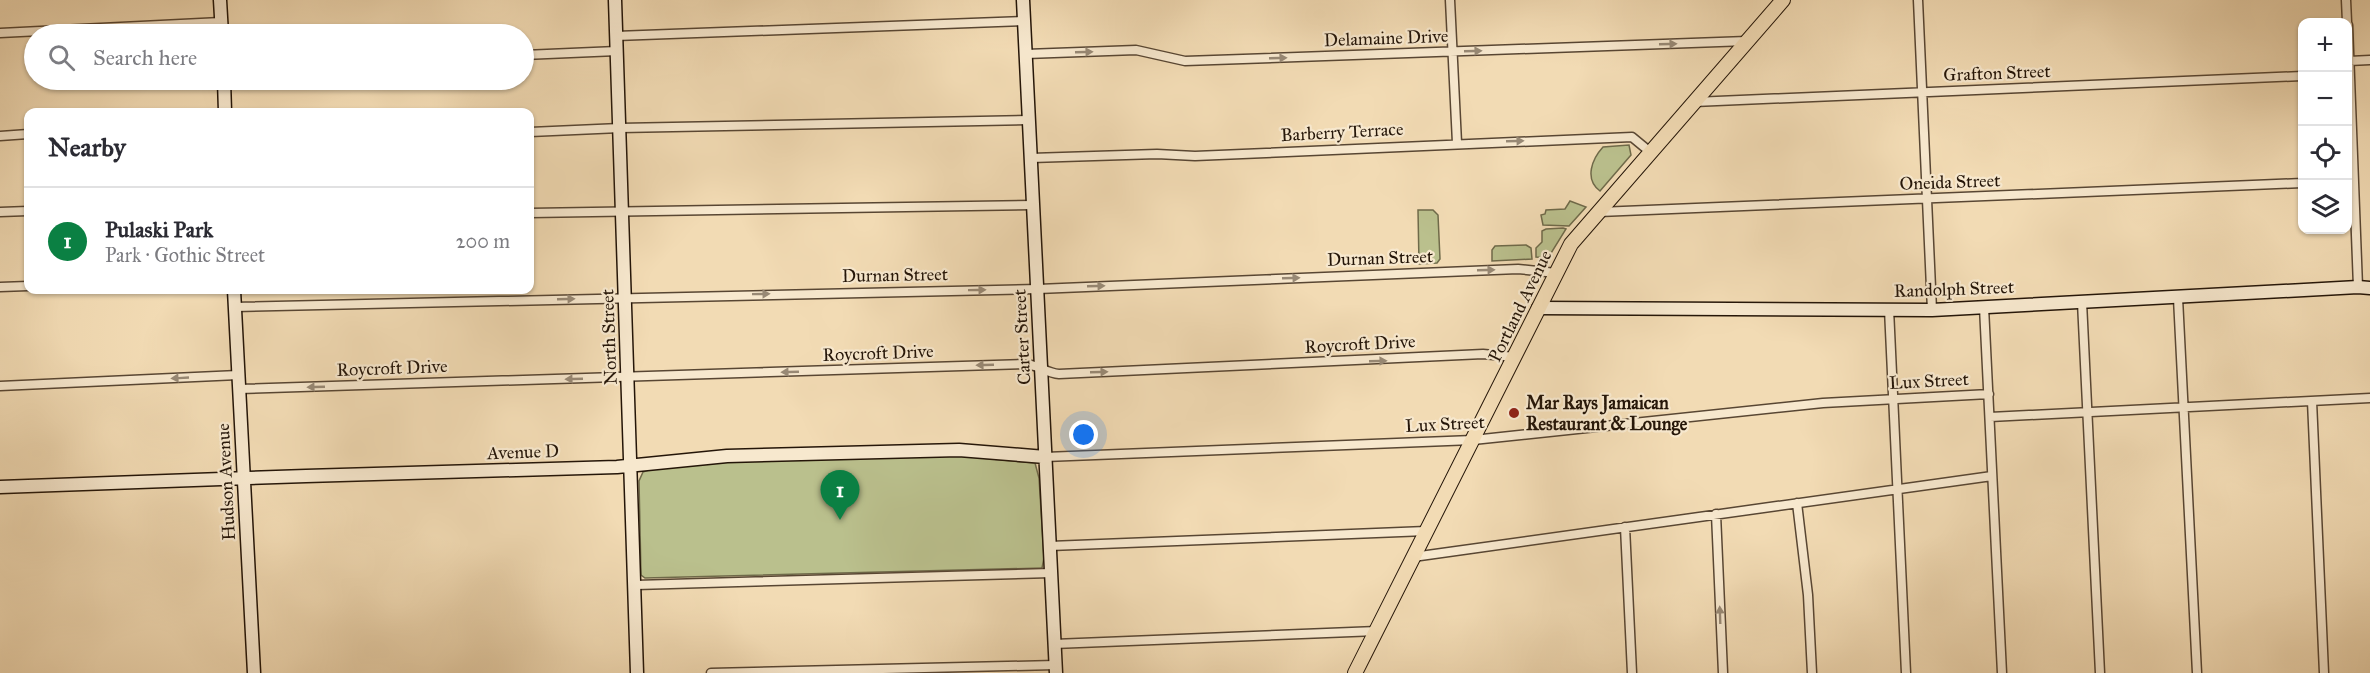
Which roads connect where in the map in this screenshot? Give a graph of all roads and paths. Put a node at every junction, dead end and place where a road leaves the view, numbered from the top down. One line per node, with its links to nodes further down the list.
1 (220, 0): 10 (street)
2 (615, 0): 13 (street, North Street)
3 (1023, 0): 9 (street, Carter Street)
4 (1450, 0): 16 (street)
5 (1783, 0): 14 (main road, Portland Avenue)
6 (1918, 0): 23 (street)
7 (2346, 0): 8 (street)
8 (2347, 18)
9 (1024, 21): 13 (street); 17 (street, Carter Street)
10 (221, 24)
11 (24, 32): 12 (street)
12 (0, 33)
13 (616, 36): 15 (street, North Street)
14 (1748, 41): 16 (street, Delamaine Drive, one-way to 14); 24 (main road, Portland Avenue)
15 (617, 51): 18 (street); 28 (street, North Street)
16 (1453, 52): 17 (street, Delamaine Drive, one-way to 16); 32 (street)
17 (1026, 54): 26 (street, Carter Street)
18 (534, 55)
19 (2370, 60): 20 (street)
20 (2352, 61)
21 (2298, 76): 23 (street, Grafton Street)
22 (224, 90): 25 (street)
23 (1922, 92): 24 (street, Grafton Street); 38 (street)
24 (1694, 102): 33 (main road, Portland Avenue)
25 (225, 108)
26 (1029, 120): 28 (street); 34 (street, Carter Street)
27 (2350, 126): 35 (street)
28 (620, 128): 29 (street); 41 (street, North Street)
29 (534, 132)
30 (24, 134): 31 (street)
31 (0, 136)
32 (1457, 143): 33 (street, Barberry Terrace, one-way to 33); 34 (street, Barberry Terrace)
33 (1649, 151): 43 (main road, Portland Avenue)
34 (1031, 158): 39 (street, Carter Street)
35 (2351, 180)
36 (2298, 183): 38 (street, Oneida Street)
37 (2352, 189): 48 (street)
38 (1927, 200): 43 (street, Oneida Street); 58 (street)
39 (1033, 205): 41 (street); 49 (street, Carter Street)
40 (24, 211): 42 (street)
41 (623, 211): 44 (street); 51 (street, North Street)
42 (0, 212)
43 (1598, 212): 45 (main road, Portland Avenue)
44 (534, 213)
45 (1556, 273): 49 (street, Durnan Street, one-way to 45); 56 (main road, Portland Avenue)
46 (24, 286): 47 (street)
47 (0, 287)
48 (2364, 287): 52 (street, Randolph Street)
49 (1038, 288): 51 (street, Durnan Street, one-way to 49); 60 (street, Carter Street)
50 (234, 294): 54 (street, Hudson Avenue)
51 (625, 297): 54 (street, Durnan Street, one-way to 51); 62 (street, North Street)
52 (2178, 298): 53 (street, Randolph Street); 69 (street)
53 (2082, 302): 55 (street, Randolph Street); 70 (street)
54 (235, 307): 61 (street, Hudson Avenue)
55 (1984, 307): 58 (street, Randolph Street); 65 (street)
56 (1538, 308): 57 (street, Randolph Street); 59 (main road, Portland Avenue)
57 (1889, 309): 58 (street, Randolph Street); 67 (street)
58 (1932, 309)
59 (1515, 357): 60 (street, Roycroft Drive, one-way to 59); 72 (main road, Portland Avenue)
60 (1042, 370): 62 (street, Roycroft Drive, one-way to 62); 73 (street, Carter Street)
61 (238, 375): 63 (street, one-way to 63); 64 (street, Hudson Avenue)
62 (628, 378): 64 (street, Roycroft Drive, one-way to 64); 74 (street, North Street)
63 (0, 386)
64 (239, 389): 76 (street, Hudson Avenue)
65 (1989, 394): 67 (street, Lux Street); 71 (street)
66 (2370, 398): 68 (street)
67 (1893, 399): 72 (street, Lux Street); 78 (street)
68 (2312, 401): 69 (street); 101 (street)
69 (2184, 407): 70 (street); 100 (street)
70 (2088, 412): 71 (street); 99 (street)
71 (1990, 417): 75 (street)
72 (1473, 440): 73 (street, Lux Street); 82 (main road, Portland Avenue)
73 (1046, 457): 74 (street, Avenue D); 83 (street, Carter Street)
74 (632, 466): 76 (street, Avenue D); 86 (street, North Street)
75 (1992, 476): 78 (street); 98 (street)
76 (243, 478): 77 (street, Avenue D); 90 (street, Hudson Avenue)
77 (0, 487)
78 (1897, 490): 79 (street); 97 (street)
79 (1797, 503): 80 (street); 96 (street)
80 (1716, 514): 81 (street); 95 (street, one-way to 80)
81 (1625, 526): 84 (street); 94 (street)
82 (1426, 531): 83 (street); 84 (main road, Portland Avenue)
83 (1050, 546): 85 (street, Carter Street)
84 (1413, 557): 87 (main road, Portland Avenue)
85 (1051, 573): 86 (street); 88 (street, Carter Street)
86 (636, 585): 91 (street, North Street)
87 (1377, 631): 88 (street); 93 (main road, Portland Avenue)
88 (1054, 644): 89 (street, Carter Street)
89 (1055, 669): 92 (street)
90 (254, 673)
91 (638, 673)
92 (711, 673)
93 (1355, 673)
94 (1632, 673)
95 (1723, 673)
96 (1812, 673)
97 (1906, 673)
98 (2002, 673)
99 (2100, 673)
100 (2197, 673)
101 (2324, 673)

